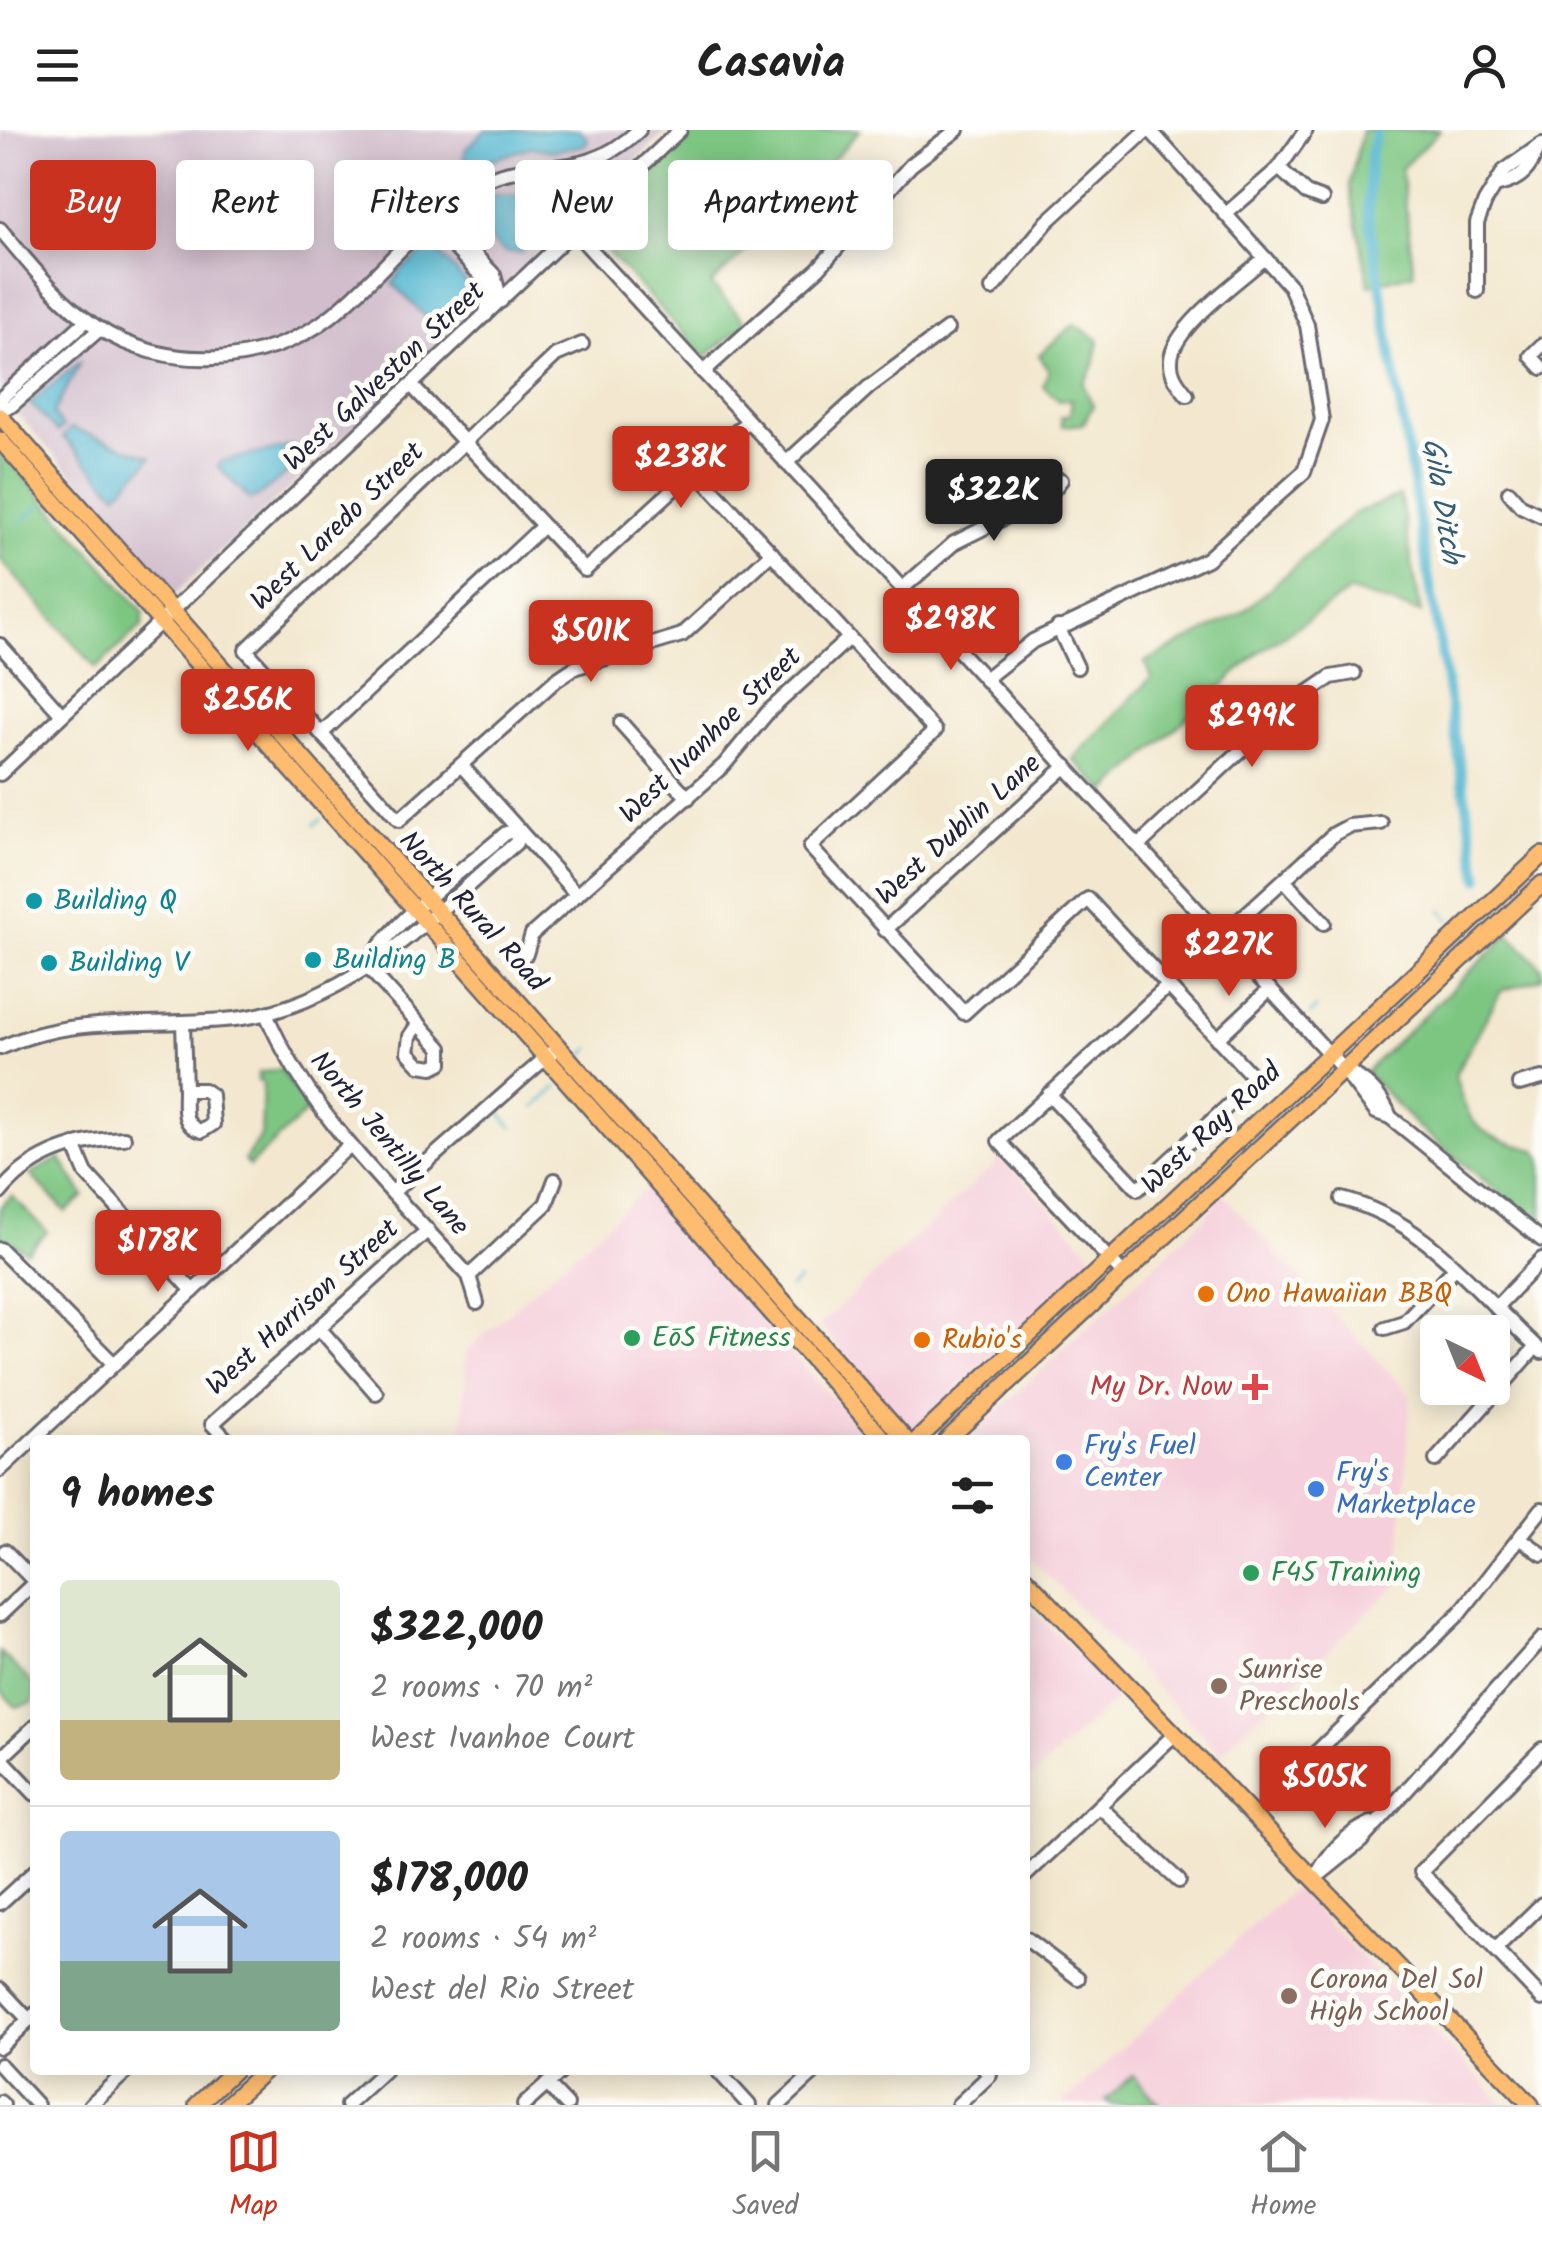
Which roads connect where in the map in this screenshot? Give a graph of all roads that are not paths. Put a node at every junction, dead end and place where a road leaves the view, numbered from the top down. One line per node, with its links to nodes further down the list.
1 (639, 130): 9 (street)
2 (680, 130): 7 (street, West Galveston Street)
3 (957, 130): 29 (street)
4 (1148, 130): 11 (street); 19 (street)
5 (1306, 130): 8 (street)
6 (1540, 146): 20 (street)
7 (648, 160)
8 (1279, 168): 10 (street); 11 (street)
9 (495, 177)
10 (1322, 199)
11 (1226, 214): 18 (street)
12 (0, 228): 23 (street)
13 (403, 250): 25 (street)
14 (460, 250): 22 (street)
15 (467, 250): 21 (street)
16 (554, 250): 21 (street, West Galveston Street)
17 (591, 250): 29 (street)
18 (1265, 258): 31 (street); 46 (street)
19 (992, 289)
20 (1478, 291)
21 (502, 301): 22 (street, West Galveston Street)
22 (486, 316): 30 (street, West Galveston Street)
23 (87, 320): 25 (street); 32 (street)
24 (948, 329): 37 (street)
25 (100, 330): 33 (street)
26 (582, 344): 36 (street, West Laredo Street)
27 (1542, 345): 28 (street)
28 (1542, 368)
29 (703, 372): 34 (street)
30 (412, 386): 36 (street); 45 (street, West Galveston Street)
31 (1186, 395)
32 (0, 398)
33 (0, 413): 45 (main road, North Rural Road)
34 (748, 421): 37 (street); 38 (street)
35 (0, 440): 45 (main road, North Rural Road)
36 (464, 441): 42 (street); 55 (street, West Laredo Street)
37 (786, 462): 44 (street)
38 (695, 470): 42 (street); 43 (street)
39 (1061, 480): 44 (street)
40 (1509, 492): 41 (street)
41 (1542, 516)
42 (543, 526): 55 (street)
43 (772, 553): 47 (street); 56 (street)
44 (903, 588): 52 (street)
45 (167, 617): 53 (street, West Galveston Street); 67 (main road, North Rural Road)
46 (1058, 627): 50 (street); 52 (street)
47 (850, 638): 59 (street, West Ivanhoe Street); 69 (street)
48 (0, 645): 49 (street)
49 (5, 662): 53 (street)
50 (1077, 667)
51 (1354, 673): 62 (street)
52 (986, 680): 57 (street)
53 (62, 715): 58 (street, West Galveston Street)
54 (621, 723): 59 (street)
55 (322, 734): 56 (street)
56 (461, 766): 61 (street)
57 (1066, 766): 62 (street); 69 (street, West Dublin Lane)
58 (0, 774)
59 (688, 798): 66 (street, West Ivanhoe Street)
60 (1381, 823): 64 (street)
61 (519, 830): 66 (street); 67 (street)
62 (1139, 845): 70 (street)
63 (1542, 855): 81 (main road, West Ray Road)
64 (1284, 880): 68 (street); 70 (street)
65 (1542, 884): 81 (main road, West Ray Road)
66 (577, 895): 71 (street, West Ivanhoe Street)
67 (427, 911): 72 (street); 80 (main road, North Rural Road)
68 (1324, 923)
69 (886, 930): 73 (street)
70 (1222, 936): 74 (street)
71 (526, 954)
72 (366, 966): 75 (street); 77 (street)
73 (1168, 986): 78 (street); 85 (street)
74 (1270, 990): 78 (street); 81 (street)
75 (266, 1014): 76 (street); 88 (street, North Jentilly Lane)
76 (183, 1022): 79 (street); 84 (street)
77 (419, 1023)
78 (1218, 1039): 85 (street)
79 (0, 1048)
80 (552, 1052): 90 (street, West Harrison Street); 111 (main road, North Rural Road); 112 (main road, North Rural Road)
81 (1336, 1062): 94 (street); 97 (main road, West Ray Road); 99 (main road, West Ray Road)
82 (1542, 1078): 83 (street)
83 (1520, 1084)
84 (185, 1090)
85 (1050, 1094): 97 (street)
86 (124, 1138): 87 (street)
87 (74, 1145): 91 (street); 101 (street)
88 (350, 1145): 90 (street, North Jentilly Lane); 101 (street)
89 (554, 1180): 100 (street)
90 (394, 1191): 93 (street, North Jentilly Lane)
91 (0, 1193)
92 (1342, 1199): 98 (street)
93 (428, 1230): 100 (street, North Jentilly Lane); 104 (street, West Harrison Street)
94 (1542, 1240)
95 (0, 1249): 107 (street)
96 (1542, 1259): 103 (street)
97 (1109, 1260): 99 (street); 113 (main road, West Ray Road)
98 (1455, 1268): 103 (street); 105 (street)
99 (1124, 1275): 114 (main road, West Ray Road)
100 (469, 1276): 102 (street, North Jentilly Lane)
101 (193, 1291): 107 (street)
102 (477, 1304)
103 (1497, 1306): 106 (street)
104 (319, 1328): 108 (street); 110 (street, West Harrison Street)
105 (1385, 1328)
106 (1539, 1349): 116 (street)
107 (114, 1364): 109 (street)
108 (376, 1393)
109 (38, 1435)
110 (222, 1435)
111 (880, 1435)
112 (901, 1435)
113 (922, 1435)
114 (952, 1435)
115 (30, 1442): 117 (street)
116 (1436, 1460)
117 (0, 1470)
118 (1542, 1510): 119 (street)
119 (1520, 1538): 121 (street); 131 (street)
120 (5, 1551): 122 (street)
121 (1542, 1554)
122 (30, 1577)
123 (1030, 1583): 128 (main road)
124 (30, 1587): 125 (street)
125 (0, 1616)
126 (1542, 1639): 136 (street)
127 (30, 1731): 130 (street)
128 (1175, 1734): 133 (street); 136 (main road)
129 (1542, 1749): 141 (street)
130 (0, 1758): 132 (street)
131 (1293, 1775)
132 (30, 1789)
133 (1099, 1806): 134 (street); 137 (street)
134 (1030, 1871)
135 (30, 1876): 138 (street)
136 (1314, 1880): 168 (main road)
137 (1179, 1881)
138 (0, 1903)
139 (1542, 1904): 141 (street)
140 (1030, 1942): 142 (street)
141 (1495, 1950): 144 (street)
142 (1078, 1978)
143 (0, 1989): 145 (street)
144 (1542, 2000)
145 (30, 2015)
146 (30, 2019): 147 (street)
147 (0, 2046)
148 (0, 2065): 158 (street)
149 (123, 2075): 159 (street)
150 (229, 2075): 160 (main road)
151 (260, 2075): 161 (main road)
152 (380, 2075): 162 (street)
153 (557, 2075): 157 (street)
154 (721, 2075): 165 (street)
155 (812, 2075): 166 (street)
156 (984, 2075): 167 (street)
157 (547, 2084): 163 (street); 164 (street)
158 (38, 2105)
159 (90, 2105)
160 (197, 2105)
161 (228, 2105)
162 (347, 2105)
163 (524, 2105)
164 (567, 2105)
165 (749, 2105)
166 (779, 2105)
167 (958, 2105)
168 (1530, 2105)

